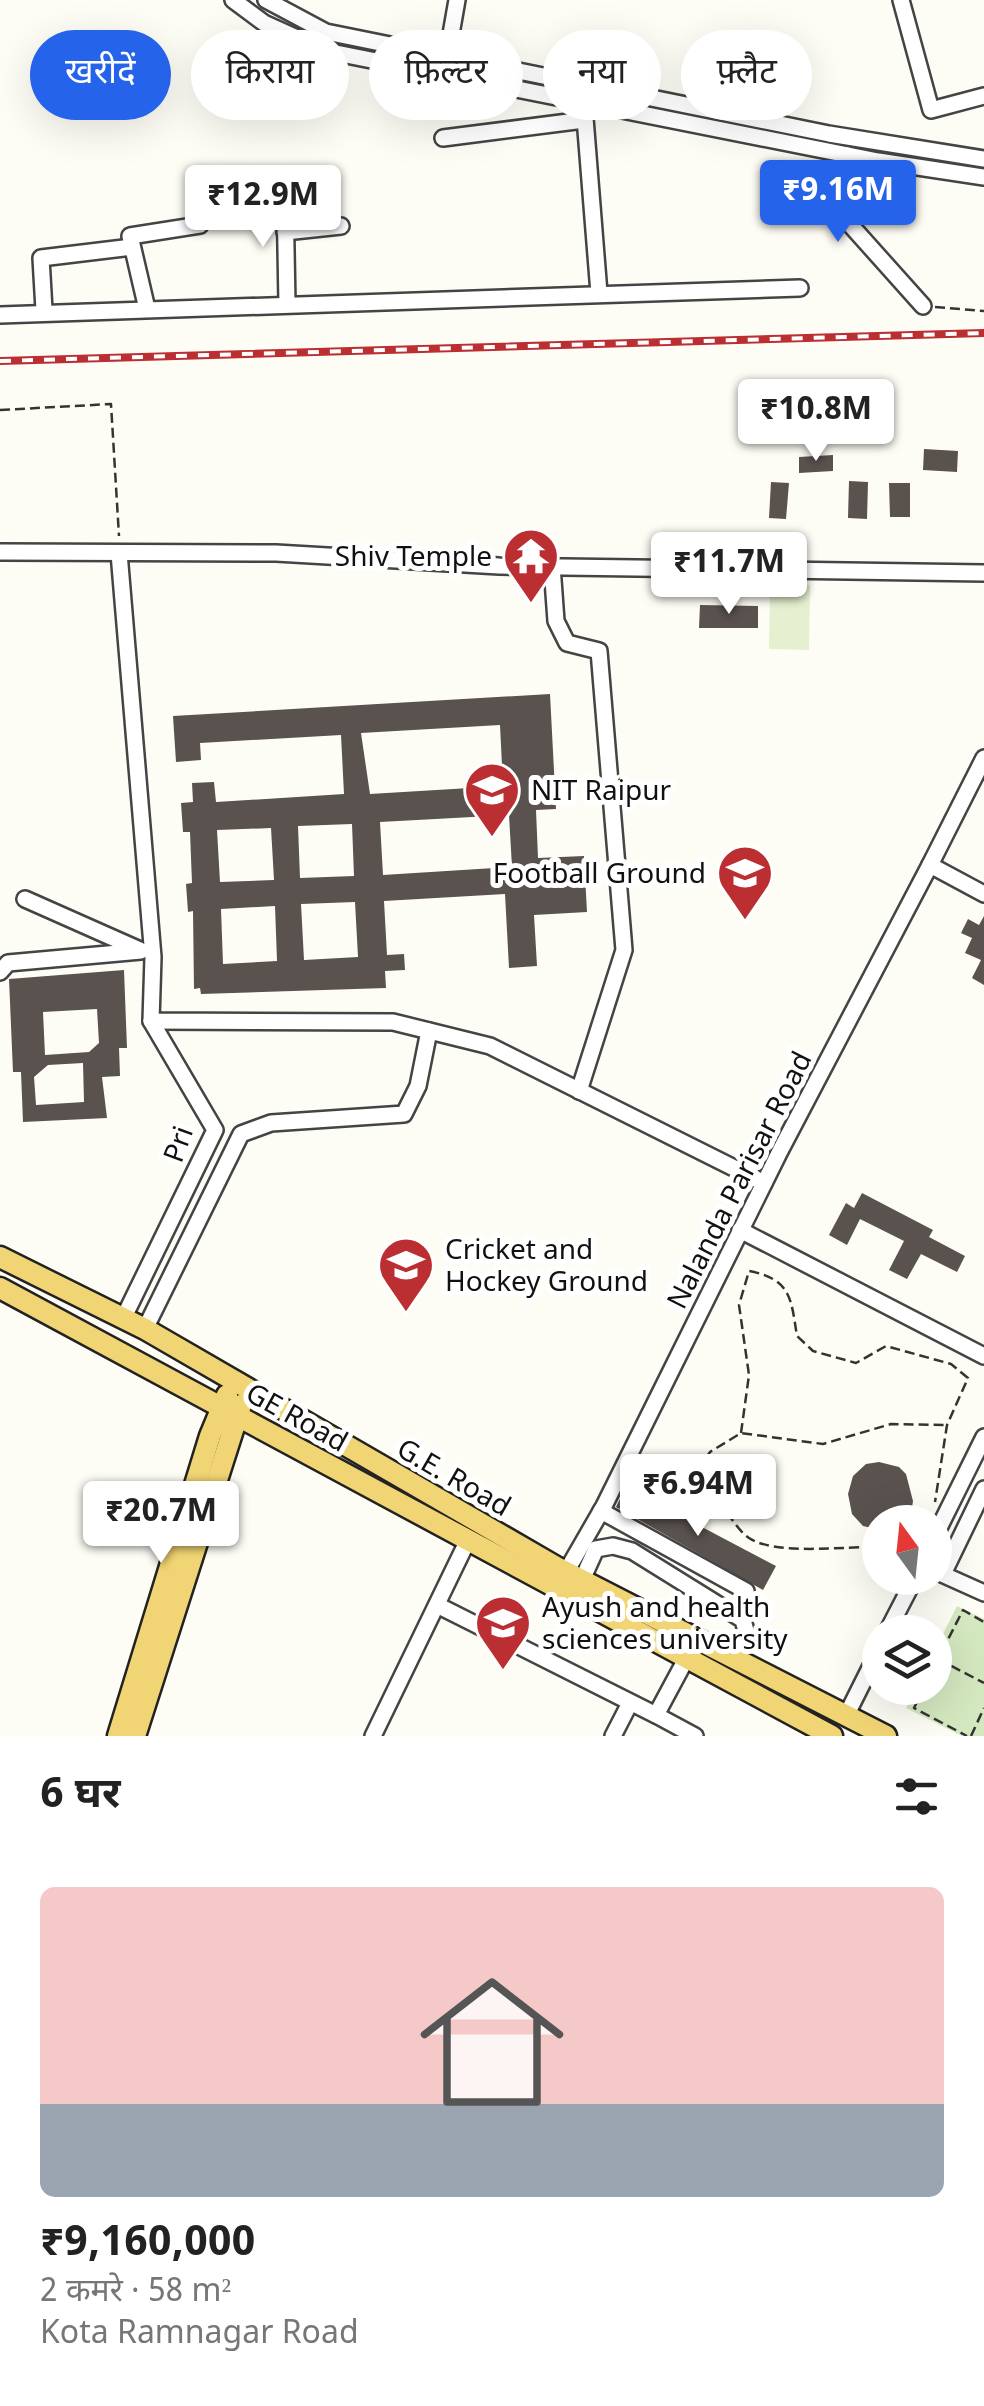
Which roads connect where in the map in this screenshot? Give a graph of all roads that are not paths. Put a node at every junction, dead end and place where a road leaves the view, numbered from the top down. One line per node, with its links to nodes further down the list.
1 (233, 0): 7 (street)
2 (266, 0): 6 (street)
3 (457, 0): 5 (street)
4 (901, 0): 8 (street)
5 (452, 30)
6 (369, 41)
7 (543, 86)
8 (984, 96)
9 (661, 106): 14 (street)
10 (661, 111): 13 (street)
11 (584, 120): 12 (street); 22 (street)
12 (443, 138)
13 (847, 155): 15 (street); 24 (street)
14 (984, 159)
15 (984, 177)
16 (284, 194): 19 (street)
17 (200, 225): 20 (street)
18 (341, 226): 19 (street)
19 (285, 232): 23 (street)
20 (132, 248): 25 (street); 26 (street)
21 (800, 288): 22 (street)
22 (599, 293): 23 (street)
23 (286, 304): 25 (street)
24 (924, 306)
25 (147, 309): 26 (street)
26 (44, 310): 27 (street)
27 (0, 315)
28 (0, 552): 29 (street)
29 (120, 552): 30 (street); 36 (street)
30 (552, 566): 31 (street); 40 (street)
31 (984, 573)
32 (983, 762): 33 (street, Nalanda Parisar Road)
33 (930, 865): 34 (street); 43 (street, Nalanda Parisar Road)
34 (984, 894)
35 (24, 899): 36 (street)
36 (147, 954): 37 (street); 38 (street)
37 (0, 972)
38 (151, 1021): 39 (street); 41 (street, Pri)
39 (429, 1031): 40 (street); 42 (street)
40 (579, 1091): 43 (street)
41 (216, 1130): 42 (street); 47 (street, Pri)
42 (241, 1134): 48 (street)
43 (764, 1183): 44 (street, Nalanda Parisar Road)
44 (740, 1230): 51 (street); 57 (street, Nalanda Parisar Road)
45 (0, 1257): 47 (main road, G.E. Road)
46 (0, 1288): 49 (main road, GE Road)
47 (124, 1318): 48 (main road, G.E. Road); 49 (main road)
48 (145, 1329): 50 (main road); 52 (main road, G.E. Road)
49 (107, 1342): 50 (main road, GE Road)
50 (128, 1355): 53 (main road, GE Road)
51 (984, 1356)
52 (240, 1387): 53 (main road); 60 (main road, G.E. Road)
53 (229, 1410): 58 (main road, GE Road); 71 (main road); 72 (main road)
54 (984, 1436): 56 (street)
55 (984, 1489): 59 (street)
56 (950, 1505)
57 (601, 1511): 60 (street, Nalanda Parisar Road); 62 (street)
58 (467, 1542): 64 (street); 65 (main road, GE Road)
59 (952, 1548)
60 (574, 1576): 66 (main road, G.E. Road); 66 (street)
61 (952, 1578): 63 (street)
62 (746, 1591)
63 (984, 1593)
64 (437, 1606): 68 (street); 73 (street)
65 (686, 1658): 69 (street); 76 (main road, GE Road)
66 (733, 1658): 70 (main road, G.E. Road)
67 (862, 1684): 70 (street)
68 (630, 1703): 69 (street); 74 (street)
69 (656, 1716): 75 (street)
70 (846, 1716): 77 (main road, G.E. Road)
71 (118, 1736)
72 (135, 1736)
73 (373, 1736)
74 (614, 1736)
75 (696, 1736)
76 (832, 1736)
77 (886, 1736)

